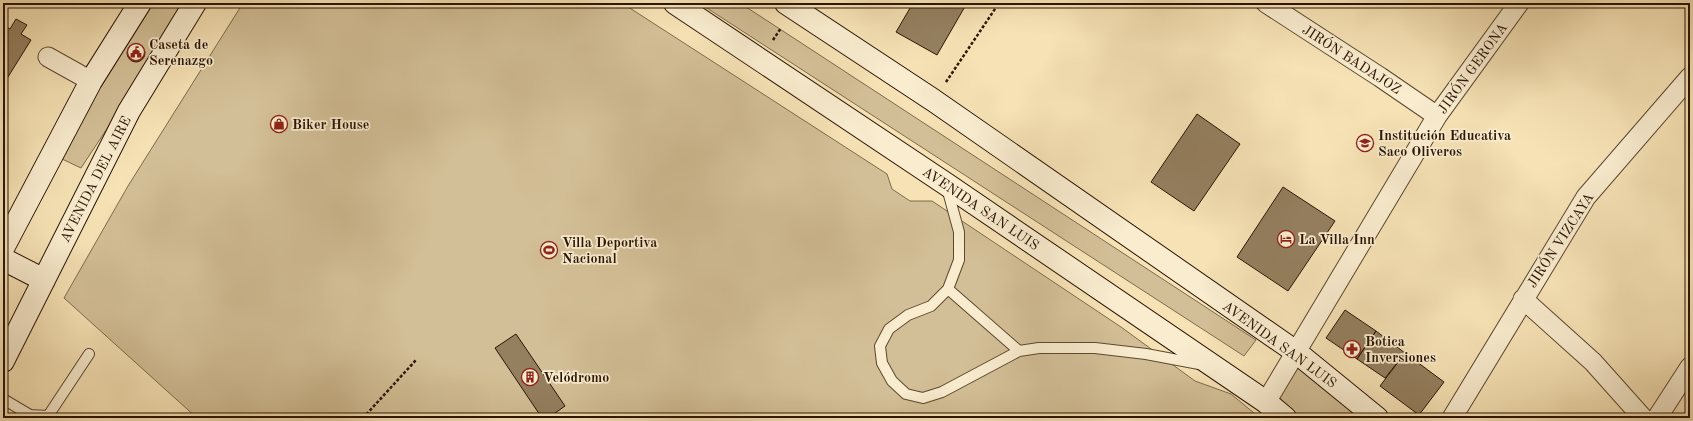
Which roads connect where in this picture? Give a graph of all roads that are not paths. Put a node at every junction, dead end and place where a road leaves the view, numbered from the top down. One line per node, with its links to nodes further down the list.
1 (140, 3): 9 (main road)
2 (195, 3): 14 (main road, AVENIDA DEL AIRE)
3 (675, 3): 11 (main road, AVENIDA SAN LUIS)
4 (1266, 3): 10 (street, JIRÓN BADAJOZ)
5 (1519, 3): 10 (street, JIRÓN GERONA)
6 (789, 5): 18 (main road, AVENIDA SAN LUIS)
7 (48, 57): 9 (street)
8 (1690, 77): 16 (street, JIRÓN VIZCAYA)
9 (91, 82): 12 (main road)
10 (1437, 116): 18 (street, JIRÓN GERONA)
11 (946, 184): 15 (lane); 21 (main road, AVENIDA SAN LUIS)
12 (3, 248)
13 (3, 259): 14 (main road)
14 (44, 280): 20 (main road, AVENIDA DEL AIRE)
15 (948, 289): 17 (lane); 17 (lane)
16 (1523, 299): 27 (street, JIRÓN VIZCAYA); 28 (street)
17 (1019, 351): 21 (lane)
18 (1296, 352): 24 (street, JIRÓN GERONA); 26 (main road, AVENIDA SAN LUIS)
19 (89, 354): 23 (lane)
20 (3, 361)
21 (1214, 367): 24 (main road, AVENIDA SAN LUIS)
22 (1690, 368): 29 (street)
23 (3, 399)
24 (1266, 402): 25 (main road, AVENIDA SAN LUIS)
25 (1285, 418)
26 (1376, 418)
27 (1452, 418)
28 (1643, 418)
29 (1656, 418)

